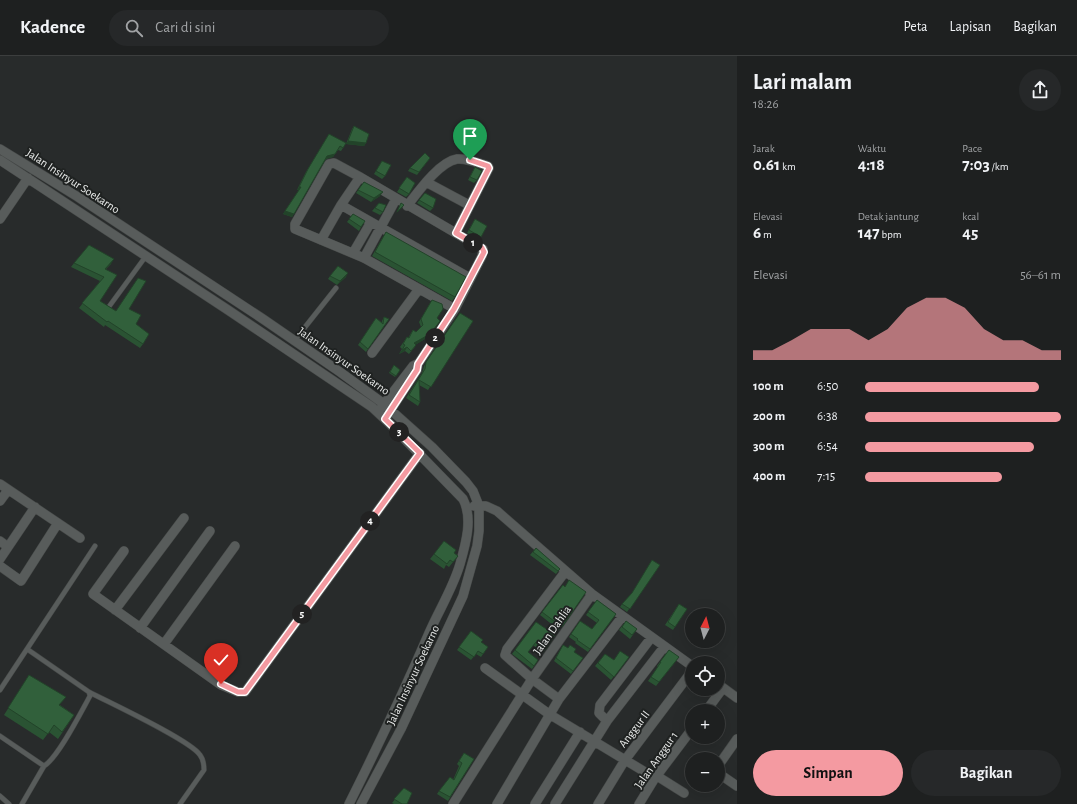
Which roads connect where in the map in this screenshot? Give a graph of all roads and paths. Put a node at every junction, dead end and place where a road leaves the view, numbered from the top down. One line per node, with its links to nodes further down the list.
1 (0, 149): 21 (street, Jalan Insinyur Soekarno)
2 (0, 160): 4 (street, Jalan Insinyur Soekarno)
3 (360, 177): 6 (street); 7 (street); 14 (street)
4 (28, 178): 10 (street); 16 (street, Jalan Insinyur Soekarno)
5 (426, 182): 8 (street); 8 (street); 9 (street)
6 (396, 199): 9 (street); 12 (street)
7 (341, 205): 11 (street); 14 (street)
8 (469, 205): 13 (street)
9 (407, 206): 13 (street)
10 (0, 219)
11 (371, 222): 12 (street); 15 (street)
12 (381, 227): 17 (street); 18 (street)
13 (456, 233): 18 (street)
14 (321, 240): 15 (street)
15 (353, 253): 17 (street)
16 (146, 256): 22 (lane); 24 (street, Jalan Insinyur Soekarno)
17 (364, 258): 20 (street)
18 (470, 278): 23 (street)
19 (336, 288): 25 (lane)
20 (419, 289): 23 (street); 26 (street)
21 (238, 303): 24 (street); 25 (street, Jalan Insinyur Soekarno)
22 (108, 308)
23 (454, 309): 27 (street)
24 (231, 312): 28 (street, Jalan Insinyur Soekarno)
25 (294, 340): 27 (street, Jalan Insinyur Soekarno)
26 (372, 353)
27 (388, 407): 28 (street); 29 (street); 34 (street, Jalan Insinyur Soekarno)
28 (378, 412): 29 (street, Jalan Insinyur Soekarno)
29 (385, 419): 30 (street, Jalan Insinyur Soekarno)
30 (420, 453): 35 (street, Jalan Insinyur Soekarno); 54 (street)
31 (0, 484): 32 (street)
32 (8, 490): 33 (street); 36 (street)
33 (0, 501)
34 (479, 506): 35 (street); 46 (street); 49 (street, Jalan Insinyur Soekarno)
35 (467, 507): 47 (street, Jalan Insinyur Soekarno)
36 (35, 508): 38 (street); 44 (street)
37 (184, 518): 50 (street)
38 (58, 523): 40 (street); 45 (street)
39 (210, 531): 52 (street)
40 (80, 538)
41 (95, 546): 56 (lane)
42 (235, 546): 54 (street)
43 (124, 551): 50 (street)
44 (0, 559)
45 (0, 566)
46 (565, 572): 48 (street); 59 (street)
47 (449, 590): 49 (street); 69 (street, Jalan Insinyur Soekarno)
48 (592, 594): 51 (street); 59 (street, Jalan Dahlia)
49 (463, 596): 70 (street, Jalan Insinyur Soekarno)
50 (115, 610): 52 (street)
51 (622, 617): 53 (street); 66 (street)
52 (140, 628): 54 (street)
53 (652, 638): 55 (street); 68 (street)
54 (164, 644)
55 (664, 647): 57 (street); 68 (street)
56 (27, 649): 62 (lane); 63 (lane)
57 (685, 661)
58 (485, 668): 64 (street)
59 (532, 679): 64 (street, Jalan Dahlia); 66 (street)
60 (685, 680): 76 (street, Anggur II)
61 (725, 689): 65 (street)
62 (0, 690)
63 (89, 692): 78 (lane); 87 (lane)
64 (522, 695): 67 (street); 89 (street, Jalan Dahlia)
65 (737, 698)
66 (559, 699): 67 (street)
67 (550, 714): 71 (street); 90 (street)
68 (607, 721): 75 (street)
69 (389, 722): 70 (street); 84 (street, Jalan Insinyur Soekarno)
70 (401, 729): 88 (street, Jalan Insinyur Soekarno)
71 (580, 732): 75 (street); 91 (street)
72 (0, 736): 78 (lane)
73 (685, 739): 80 (street, Jalan Anggur 1)
74 (737, 740): 77 (street)
75 (595, 741): 76 (street); 92 (street)
76 (625, 760): 80 (street); 93 (street, Anggur II)
77 (725, 761)
78 (44, 766): 86 (lane)
79 (725, 776): 81 (street)
80 (656, 777): 82 (street); 94 (street, Jalan Anggur 1)
81 (737, 786)
82 (684, 793)
83 (0, 796): 85 (lane)
84 (351, 801): 88 (street)
85 (9, 804)
86 (22, 804)
87 (180, 804)
88 (362, 804)
89 (453, 804)
90 (497, 804)
91 (535, 804)
92 (555, 804)
93 (598, 804)
94 (639, 804)

